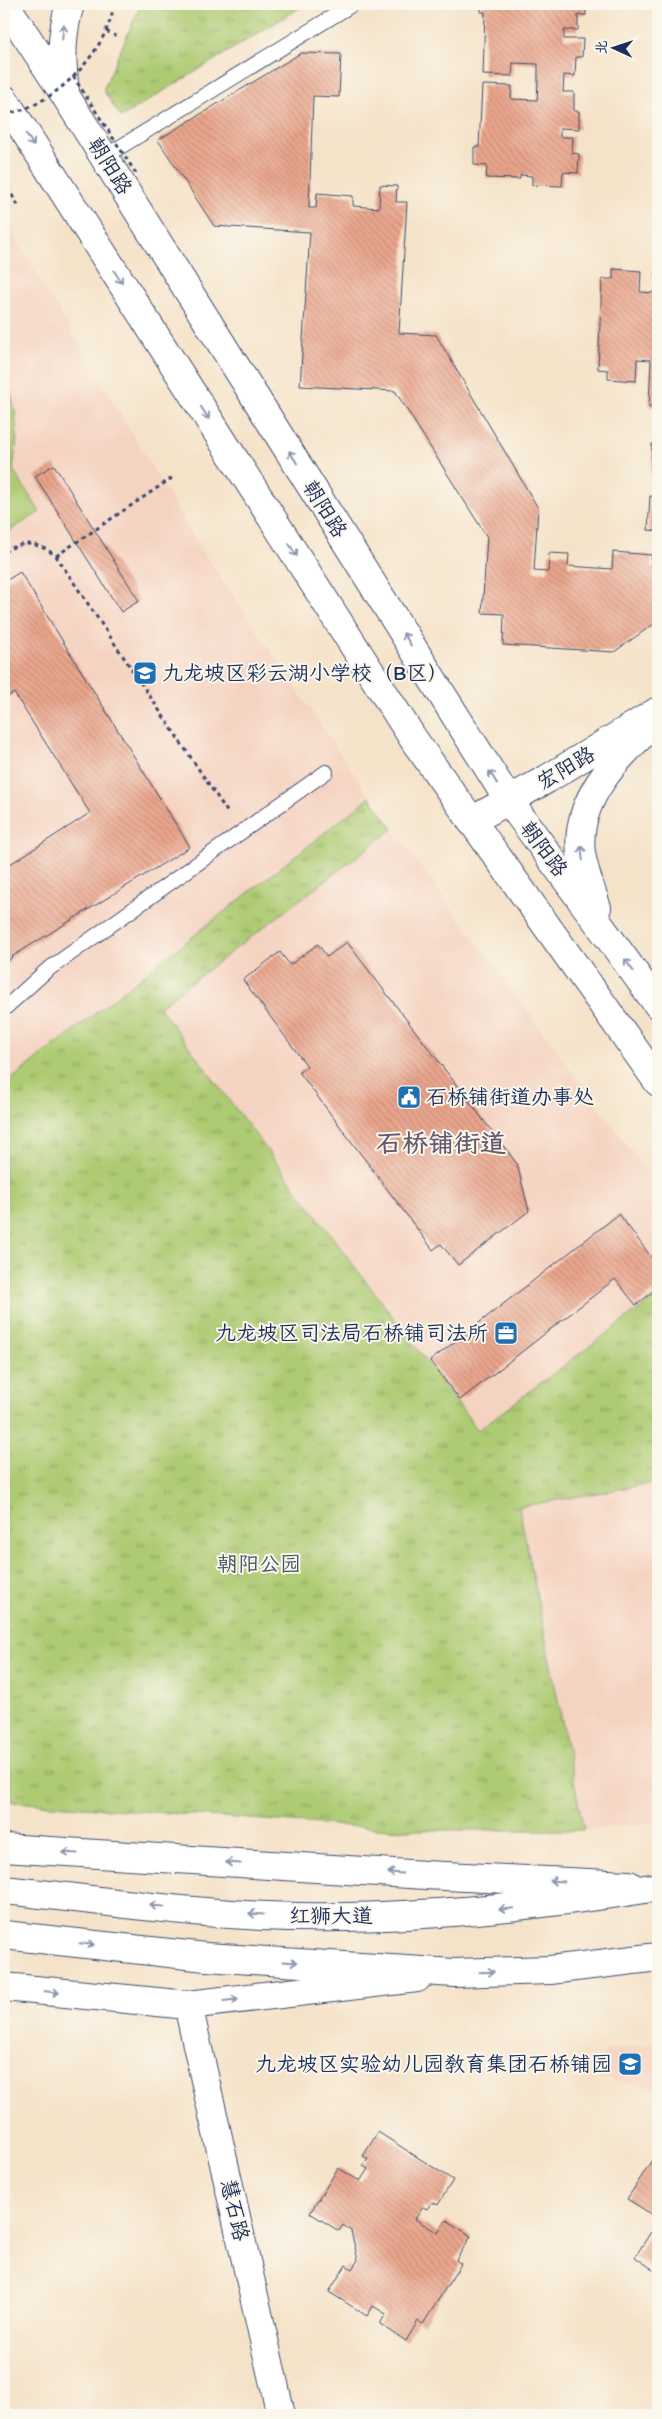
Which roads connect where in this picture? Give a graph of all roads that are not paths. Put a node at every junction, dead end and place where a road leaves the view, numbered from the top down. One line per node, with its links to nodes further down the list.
1 (5, 4): 4 (main road, 朝阳路)
2 (70, 4): 4 (main road, one-way to 2)
3 (353, 4): 6 (lane)
4 (69, 86): 6 (main road, 朝阳路)
5 (4, 99): 11 (main road, 朝阳路, one-way to 11)
6 (104, 157): 10 (main road, 朝阳路, one-way to 6)
7 (658, 711): 10 (main road, 宏阳路)
8 (658, 719): 12 (main road, one-way to 8)
9 (326, 772): 14 (lane)
10 (509, 801): 11 (main road, 宏阳路); 12 (main road, 朝阳路)
11 (471, 821): 15 (main road, 朝阳路)
12 (606, 933): 13 (main road, 朝阳路, one-way to 12)
13 (658, 1005)
14 (4, 1009)
15 (658, 1082)
16 (4, 1848): 17 (main road, one-way to 16)
17 (658, 1887): 18 (main road, 红狮大道, one-way to 18)
18 (4, 1890)
19 (4, 1935): 23 (main road, one-way to 23)
20 (658, 1957): 22 (main road)
21 (658, 1967): 22 (main road)
22 (550, 1970): 23 (main road, one-way to 22)
23 (454, 1973): 25 (main road, one-way to 23)
24 (4, 1987): 25 (main road, one-way to 25)
25 (188, 2005): 26 (main road, 慧石路)
26 (281, 2415)

